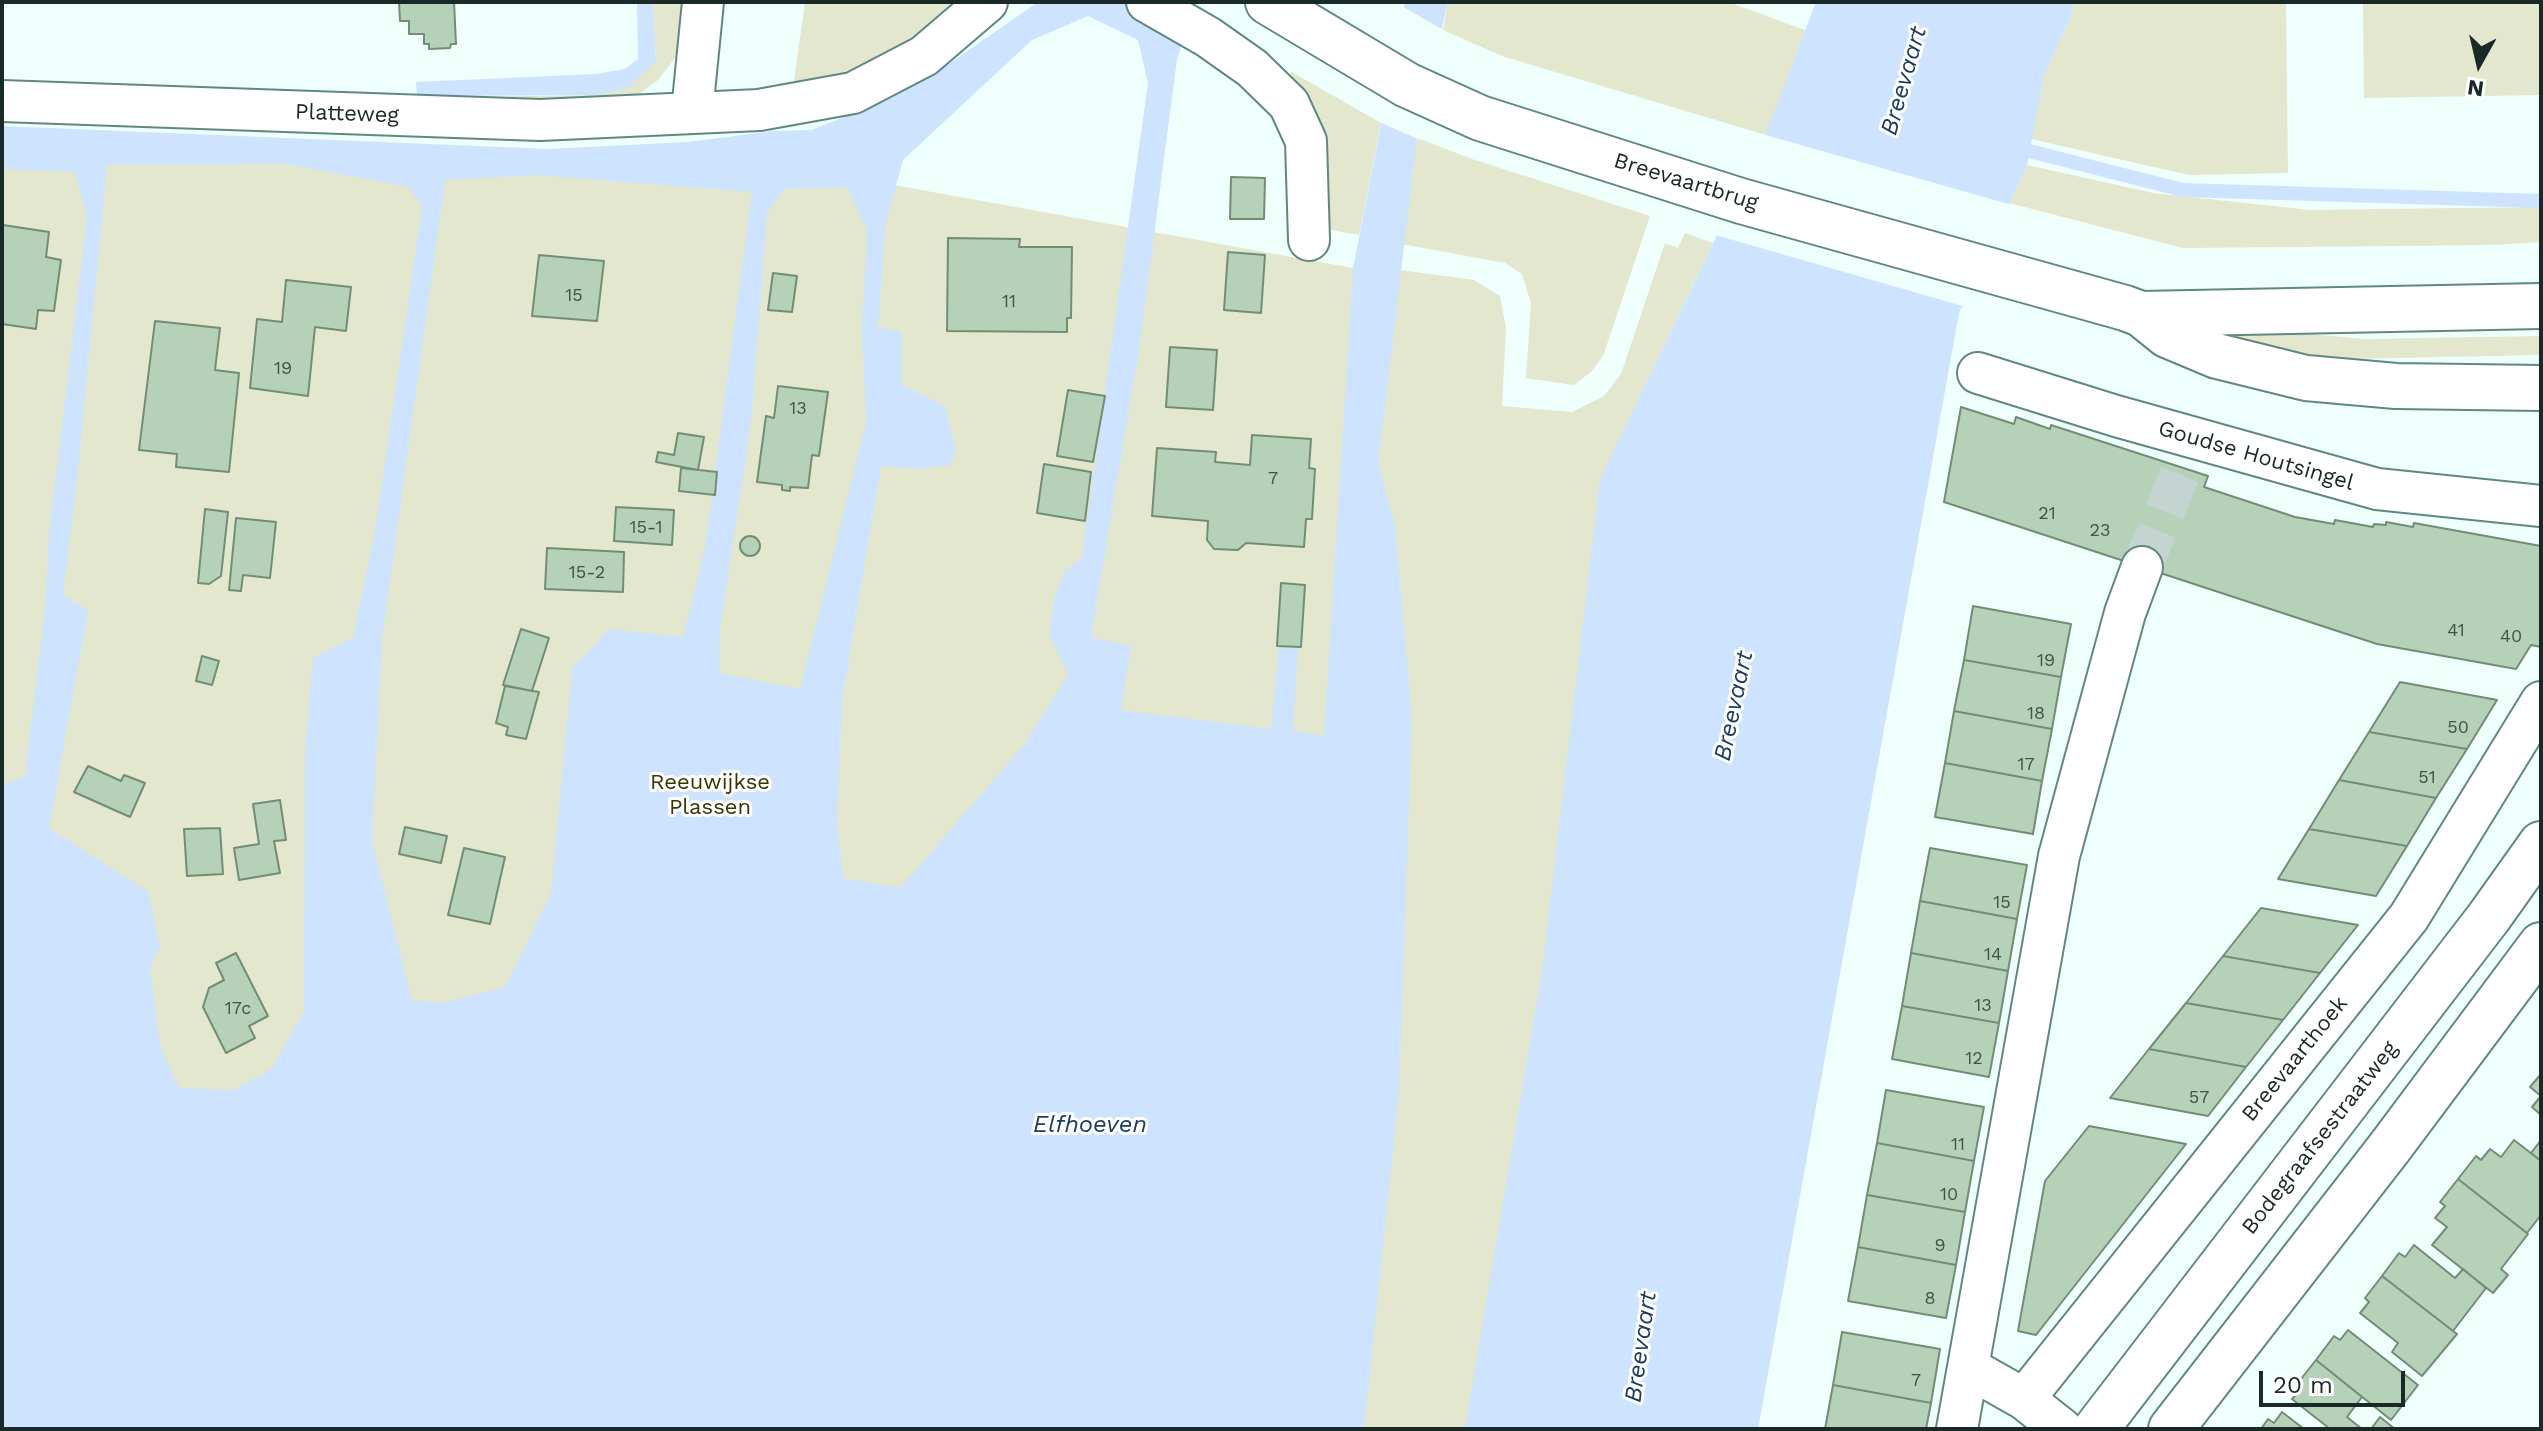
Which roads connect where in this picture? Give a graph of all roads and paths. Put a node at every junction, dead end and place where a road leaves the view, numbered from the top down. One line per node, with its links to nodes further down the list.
1 (703, 2): 6 (street)
2 (987, 2): 6 (street, Platteweg)
3 (1147, 2): 7 (street)
4 (1268, 2): 9 (main road, Breevaartbrug)
5 (2, 101): 6 (street, Platteweg)
6 (692, 112)
7 (1309, 240)
8 (2541, 306): 9 (main road)
9 (2133, 311): 11 (main road)
10 (1978, 373): 12 (street, Goudse Houtsingel)
11 (2541, 388)
12 (2541, 506)
13 (2142, 567): 17 (street)
14 (2541, 702): 18 (street, Breevaarthoek)
15 (2541, 844): 21 (main road, Bodegraafsestraatweg)
16 (2541, 945): 22 (main road)
17 (1969, 1368): 18 (street); 19 (street)
18 (2024, 1399): 20 (street)
19 (1957, 1429)
20 (2062, 1429)
21 (2096, 1429)
22 (2171, 1429)

